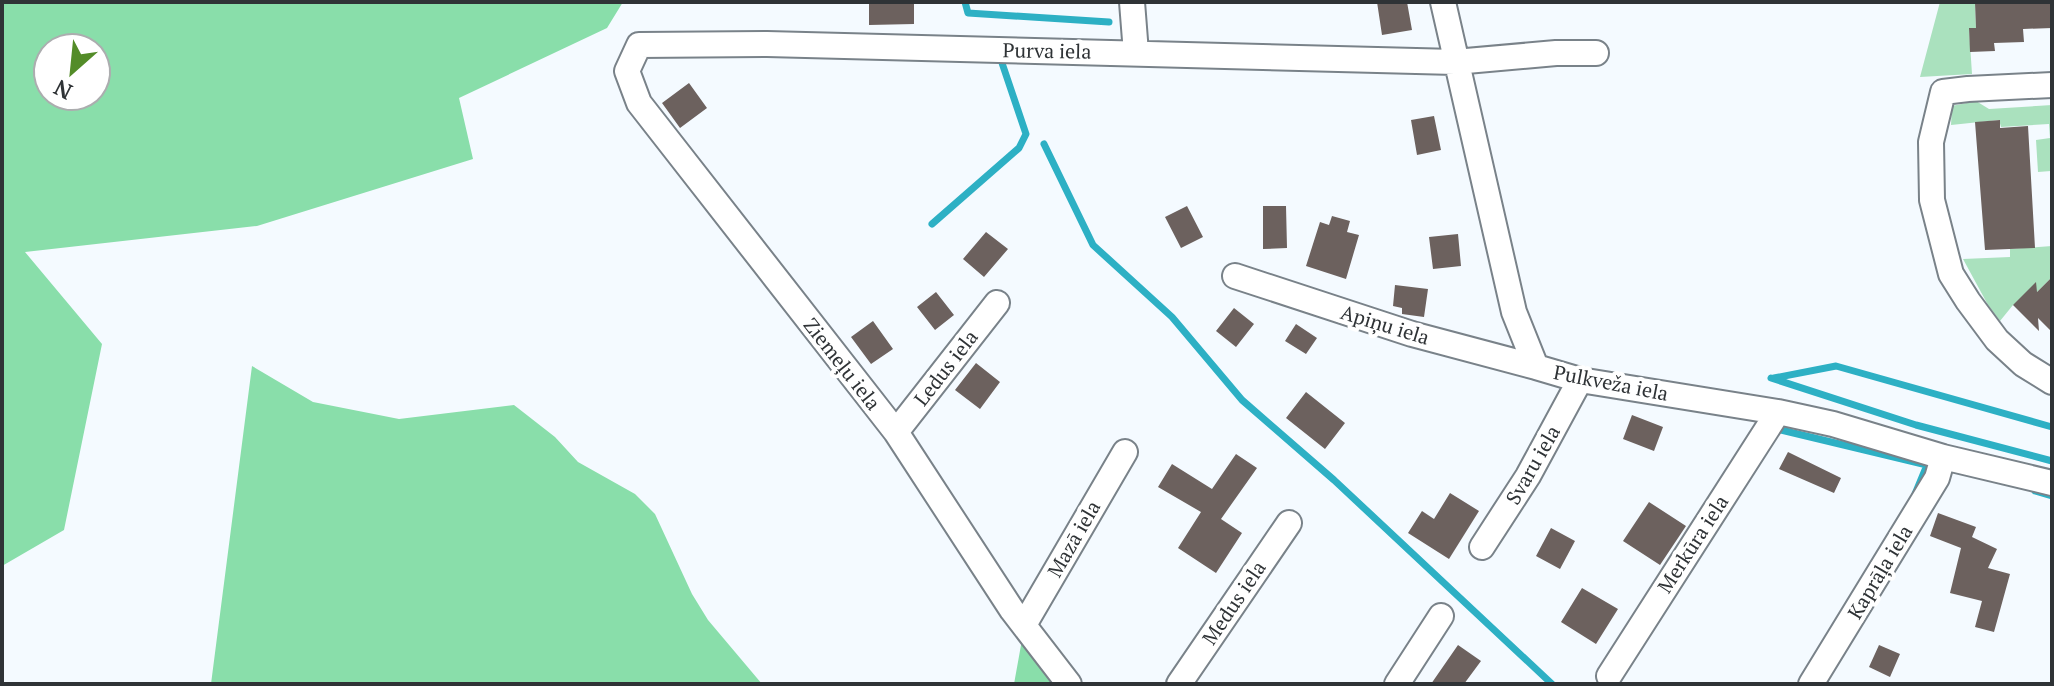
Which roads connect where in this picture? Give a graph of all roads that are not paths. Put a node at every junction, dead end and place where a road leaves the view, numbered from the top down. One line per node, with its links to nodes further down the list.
1 (1132, 2): 4 (street)
2 (1443, 2): 6 (street, Pulkveža iela)
3 (639, 45): 4 (street, Purva iela); 14 (street, Ziemeļu iela)
4 (1136, 53): 6 (street, Purva iela)
5 (1596, 53): 6 (street, Purva iela)
6 (1455, 62): 10 (street, Pulkveža iela)
7 (2052, 85): 12 (street)
8 (1235, 276): 10 (street, Apiņu iela)
9 (997, 303): 14 (street, Ledus iela)
10 (1536, 367): 11 (street, Pulkveža iela)
11 (1580, 380): 13 (street, Pulkveža iela); 19 (street, Svaru iela)
12 (2052, 382)
13 (1778, 412): 16 (street, Pulkveža iela); 22 (street, Merkūra iela)
14 (896, 432): 21 (street, Ziemeļu iela)
15 (1125, 452): 21 (street, Mazā iela)
16 (1943, 457): 17 (street, Pulkveža iela); 26 (street, Kaprāļa iela)
17 (2052, 483)
18 (1289, 523): 24 (street, Medus iela)
19 (1482, 547)
20 (1441, 616): 25 (street)
21 (1024, 625): 23 (street, Ziemeļu iela)
22 (1609, 676)
23 (1069, 684)
24 (1179, 684)
25 (1397, 684)
26 (1811, 684)

